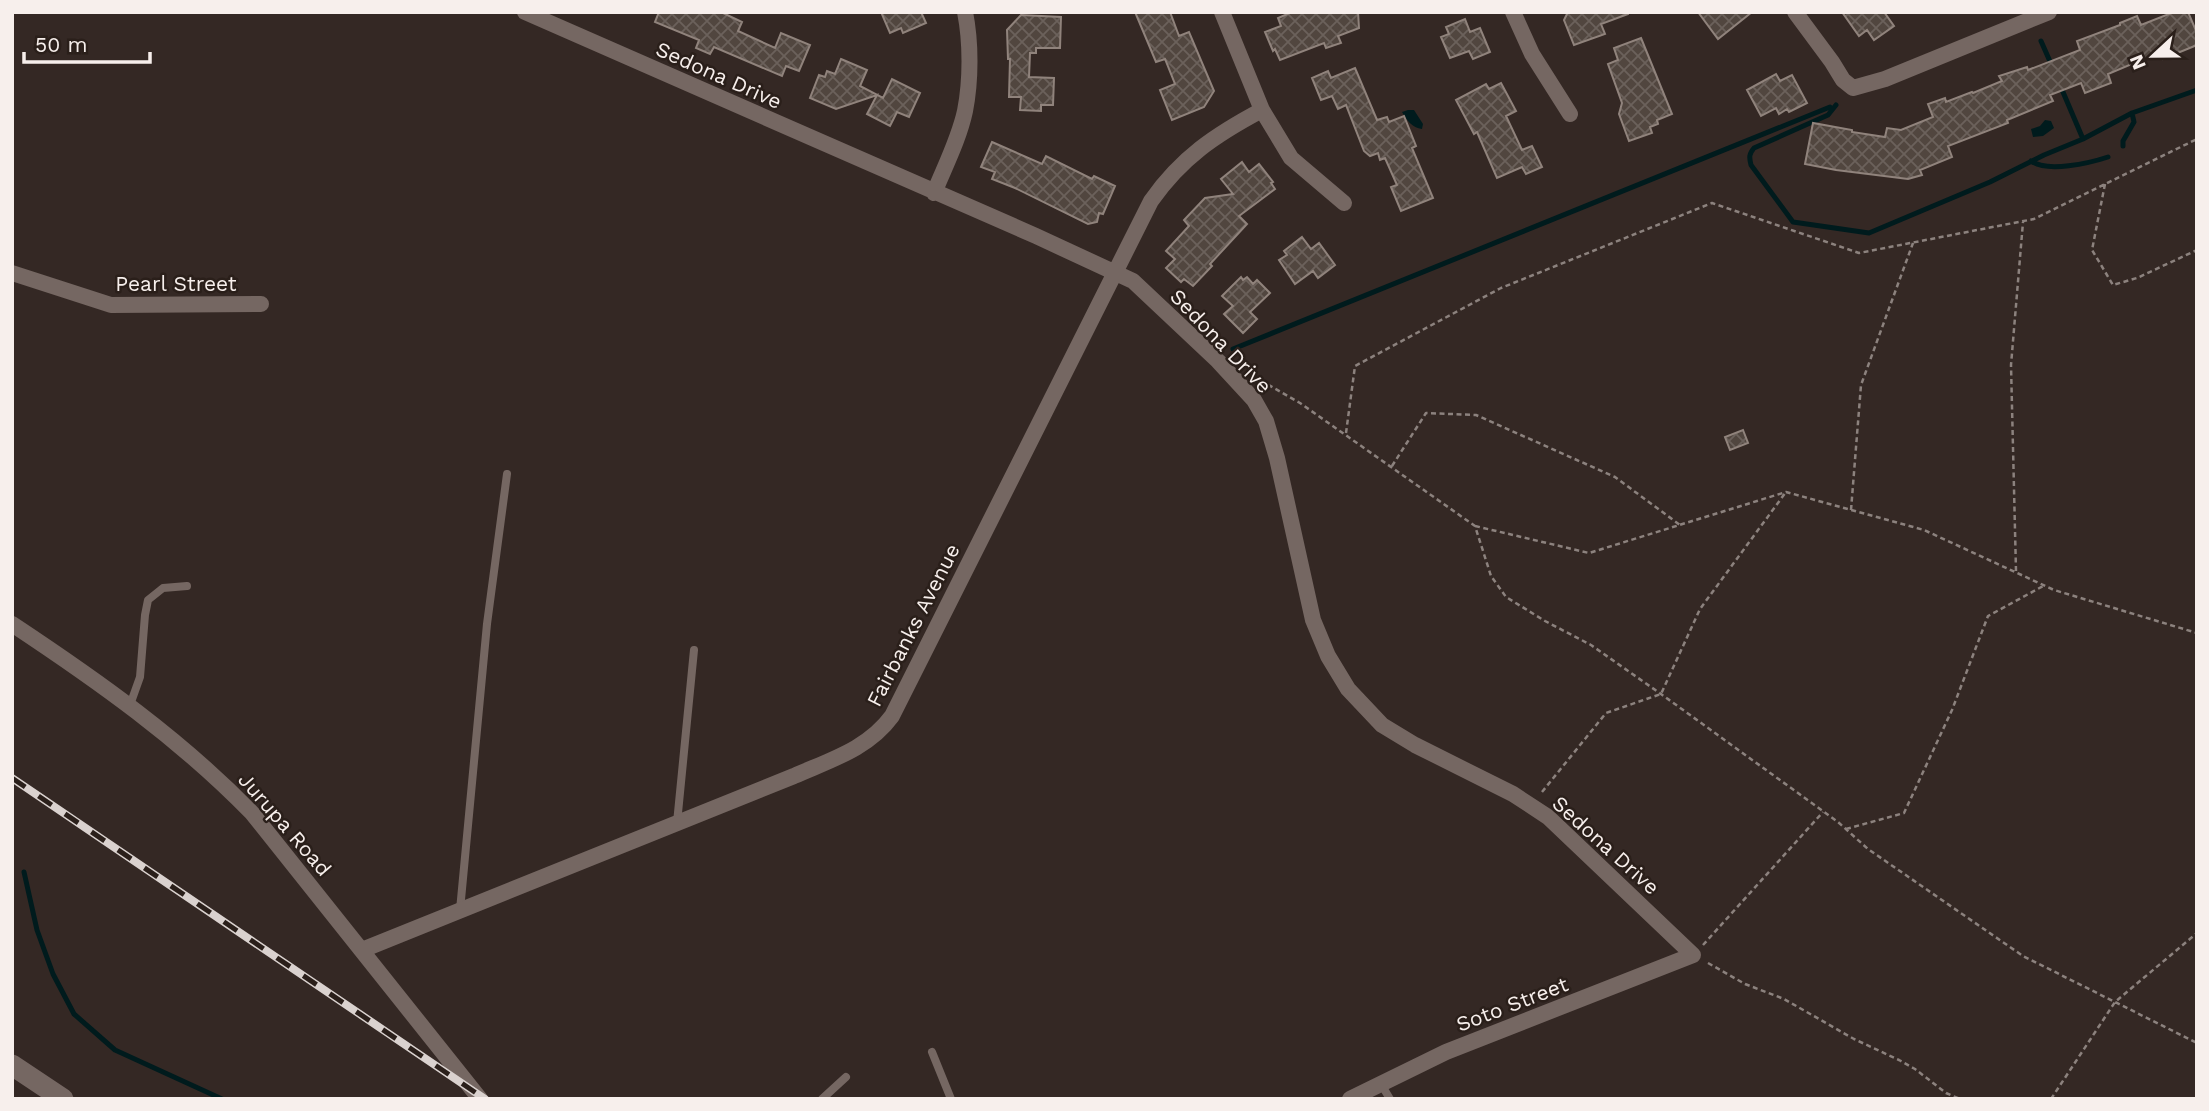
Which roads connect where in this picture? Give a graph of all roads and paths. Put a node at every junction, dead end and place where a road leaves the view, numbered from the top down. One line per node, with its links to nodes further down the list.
1 (525, 12): 11 (street, Sedona Drive)
2 (965, 12): 11 (street)
3 (1222, 12): 7 (street)
4 (1513, 12): 8 (street)
5 (1795, 12): 6 (street)
6 (2049, 12)
7 (1262, 110): 12 (street); 17 (street, Fairbanks Avenue)
8 (1570, 114)
9 (2197, 139): 10 (path)
10 (2105, 184): 13 (path); 15 (path)
11 (934, 193): 17 (street, Sedona Drive)
12 (1344, 203)
13 (2023, 222): 14 (path); 27 (path)
14 (1913, 243): 20 (path); 24 (path)
15 (2197, 250)
16 (12, 273): 18 (street, Pearl Street)
17 (1115, 273): 35 (street, Sedona Drive); 37 (street, Fairbanks Avenue)
18 (261, 304)
19 (1257, 382): 20 (path)
20 (1346, 434): 21 (path)
21 (1391, 467): 25 (path); 26 (path)
22 (507, 474): 39 (lane)
23 (1786, 492): 24 (path); 25 (path); 33 (path)
24 (1851, 510): 27 (path)
25 (1680, 525): 26 (path)
26 (1475, 526): 33 (path)
27 (2016, 572): 28 (path)
28 (2045, 585): 31 (path); 38 (path)
29 (187, 586): 34 (lane)
30 (12, 624): 34 (street, Jurupa Road)
31 (2197, 633)
32 (694, 650): 37 (lane)
33 (1661, 694): 35 (path); 36 (path)
34 (130, 705): 41 (street, Jurupa Road)
35 (1531, 806): 42 (street, Sedona Drive)
36 (1823, 811): 38 (path); 42 (path)
37 (677, 823): 39 (street, Fairbanks Avenue)
38 (1846, 829): 43 (path)
39 (460, 911): 41 (street, Fairbanks Avenue)
40 (2197, 933): 43 (path)
41 (362, 950): 50 (street, Jurupa Road)
42 (1693, 955): 48 (street, Soto Street); 55 (path)
43 (2115, 1002): 44 (path); 56 (path)
44 (2197, 1043)
45 (932, 1052): 52 (lane)
46 (12, 1065): 49 (street)
47 (846, 1077): 51 (lane)
48 (1381, 1084): 53 (street, Soto Street); 54 (lane)
49 (63, 1099)
50 (480, 1099)
51 (822, 1099)
52 (951, 1099)
53 (1350, 1099)
54 (1390, 1099)
55 (1960, 1099)
56 (2051, 1099)

